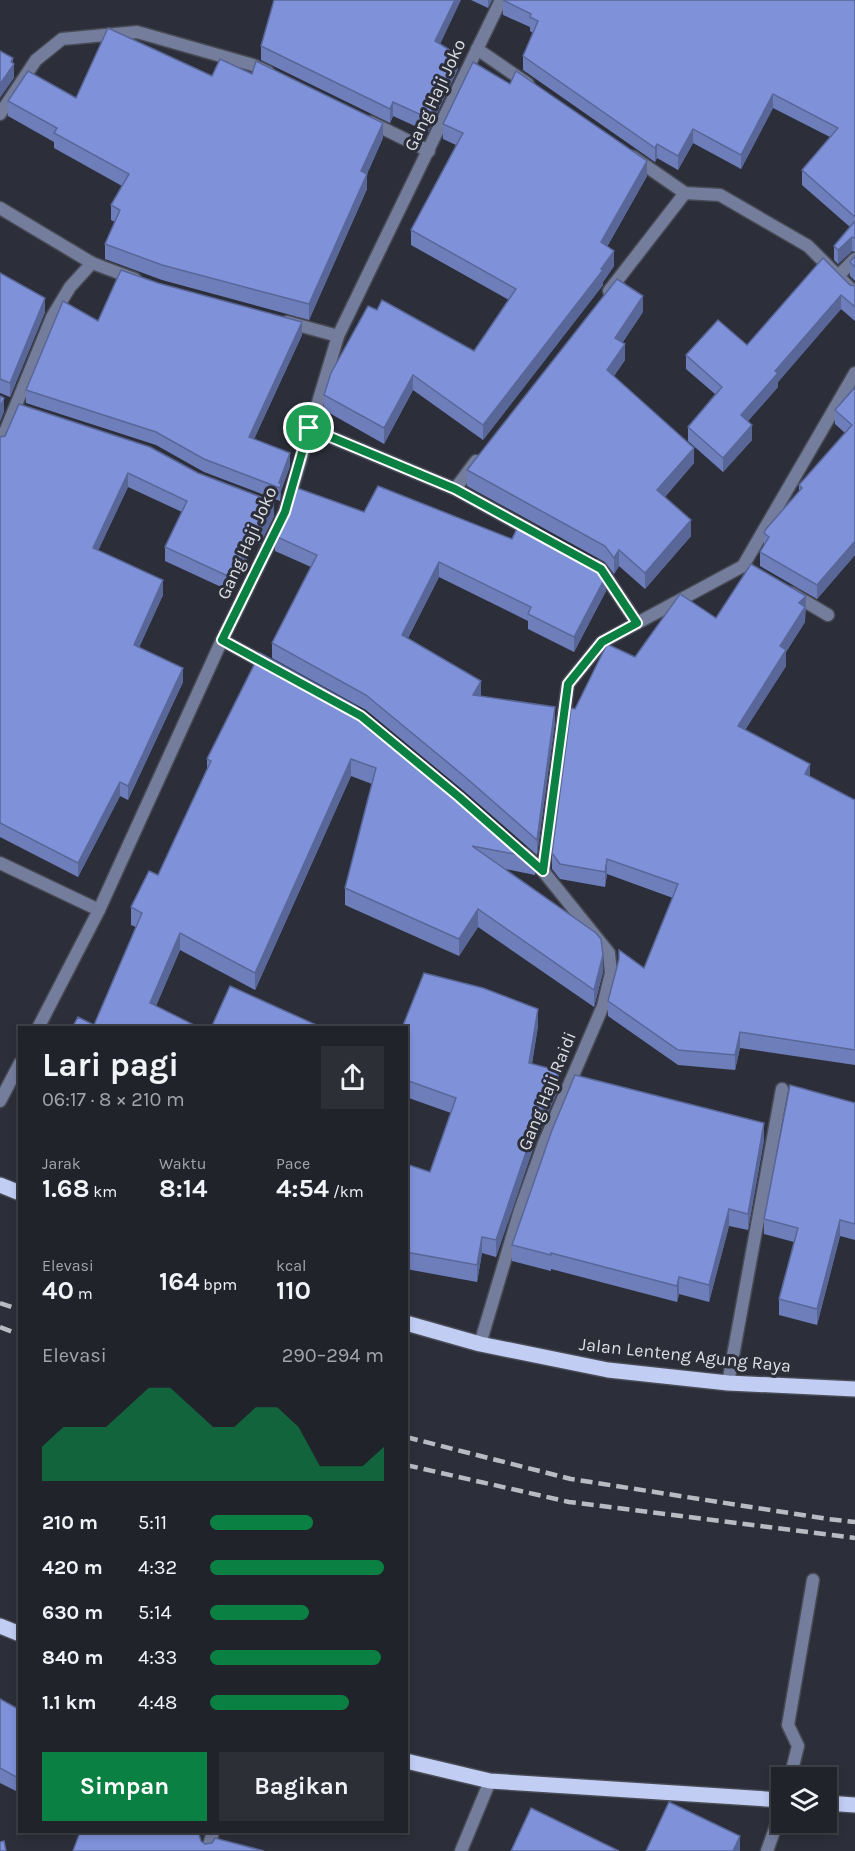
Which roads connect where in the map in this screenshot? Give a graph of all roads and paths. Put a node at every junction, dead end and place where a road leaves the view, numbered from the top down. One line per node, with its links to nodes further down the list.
1 (501, 0): 2 (street, Gang Haji Joko)
2 (477, 49): 4 (street); 8 (street, Gang Haji Joko)
3 (284, 80): 5 (street)
4 (534, 88)
5 (0, 114)
6 (356, 116): 8 (street)
7 (619, 147): 9 (street)
8 (429, 151): 18 (street, Gang Haji Joko)
9 (685, 193): 13 (street); 16 (street)
10 (0, 208): 12 (street)
11 (855, 259): 13 (street)
12 (92, 263): 14 (street); 21 (street)
13 (838, 276): 15 (street)
14 (150, 285)
15 (855, 293)
16 (599, 304)
17 (271, 318): 18 (street)
18 (338, 336): 22 (street, Gang Haji Joko)
19 (855, 373): 30 (street)
20 (0, 401): 21 (street)
21 (20, 410): 23 (street)
22 (309, 428): 25 (street); 31 (street, Gang Haji Joko)
23 (0, 444)
24 (484, 452): 25 (street)
25 (455, 489): 26 (street)
26 (549, 540)
27 (580, 558): 30 (street)
28 (781, 588): 29 (street)
29 (828, 615)
30 (637, 623): 35 (street)
31 (222, 640): 32 (street); 36 (street, Gang Haji Joko)
32 (280, 672)
33 (518, 849): 35 (street, Gang Haji Raidi)
34 (0, 863): 36 (street)
35 (543, 871): 44 (street, Gang Haji Raidi)
36 (99, 910): 37 (street, Gang Haji Joko)
37 (39, 1026)
38 (18, 1067): 40 (street)
39 (782, 1089): 45 (street)
40 (0, 1101)
41 (0, 1185): 42 (main road)
42 (18, 1192)
43 (408, 1324): 44 (main road, Jalan Lenteng Agung Raya)
44 (480, 1344): 45 (main road, Jalan Lenteng Agung Raya)
45 (728, 1383): 46 (main road, Jalan Lenteng Agung Raya)
46 (855, 1389)
47 (813, 1580): 51 (street)
48 (0, 1626): 49 (main road)
49 (18, 1633)
50 (408, 1761): 52 (main road)
51 (793, 1767)
52 (490, 1781): 53 (main road); 59 (street)
53 (771, 1799)
54 (837, 1804): 55 (main road)
55 (855, 1805)
56 (213, 1833): 58 (street)
57 (773, 1833): 60 (street)
58 (207, 1851)
59 (461, 1851)
60 (767, 1851)

